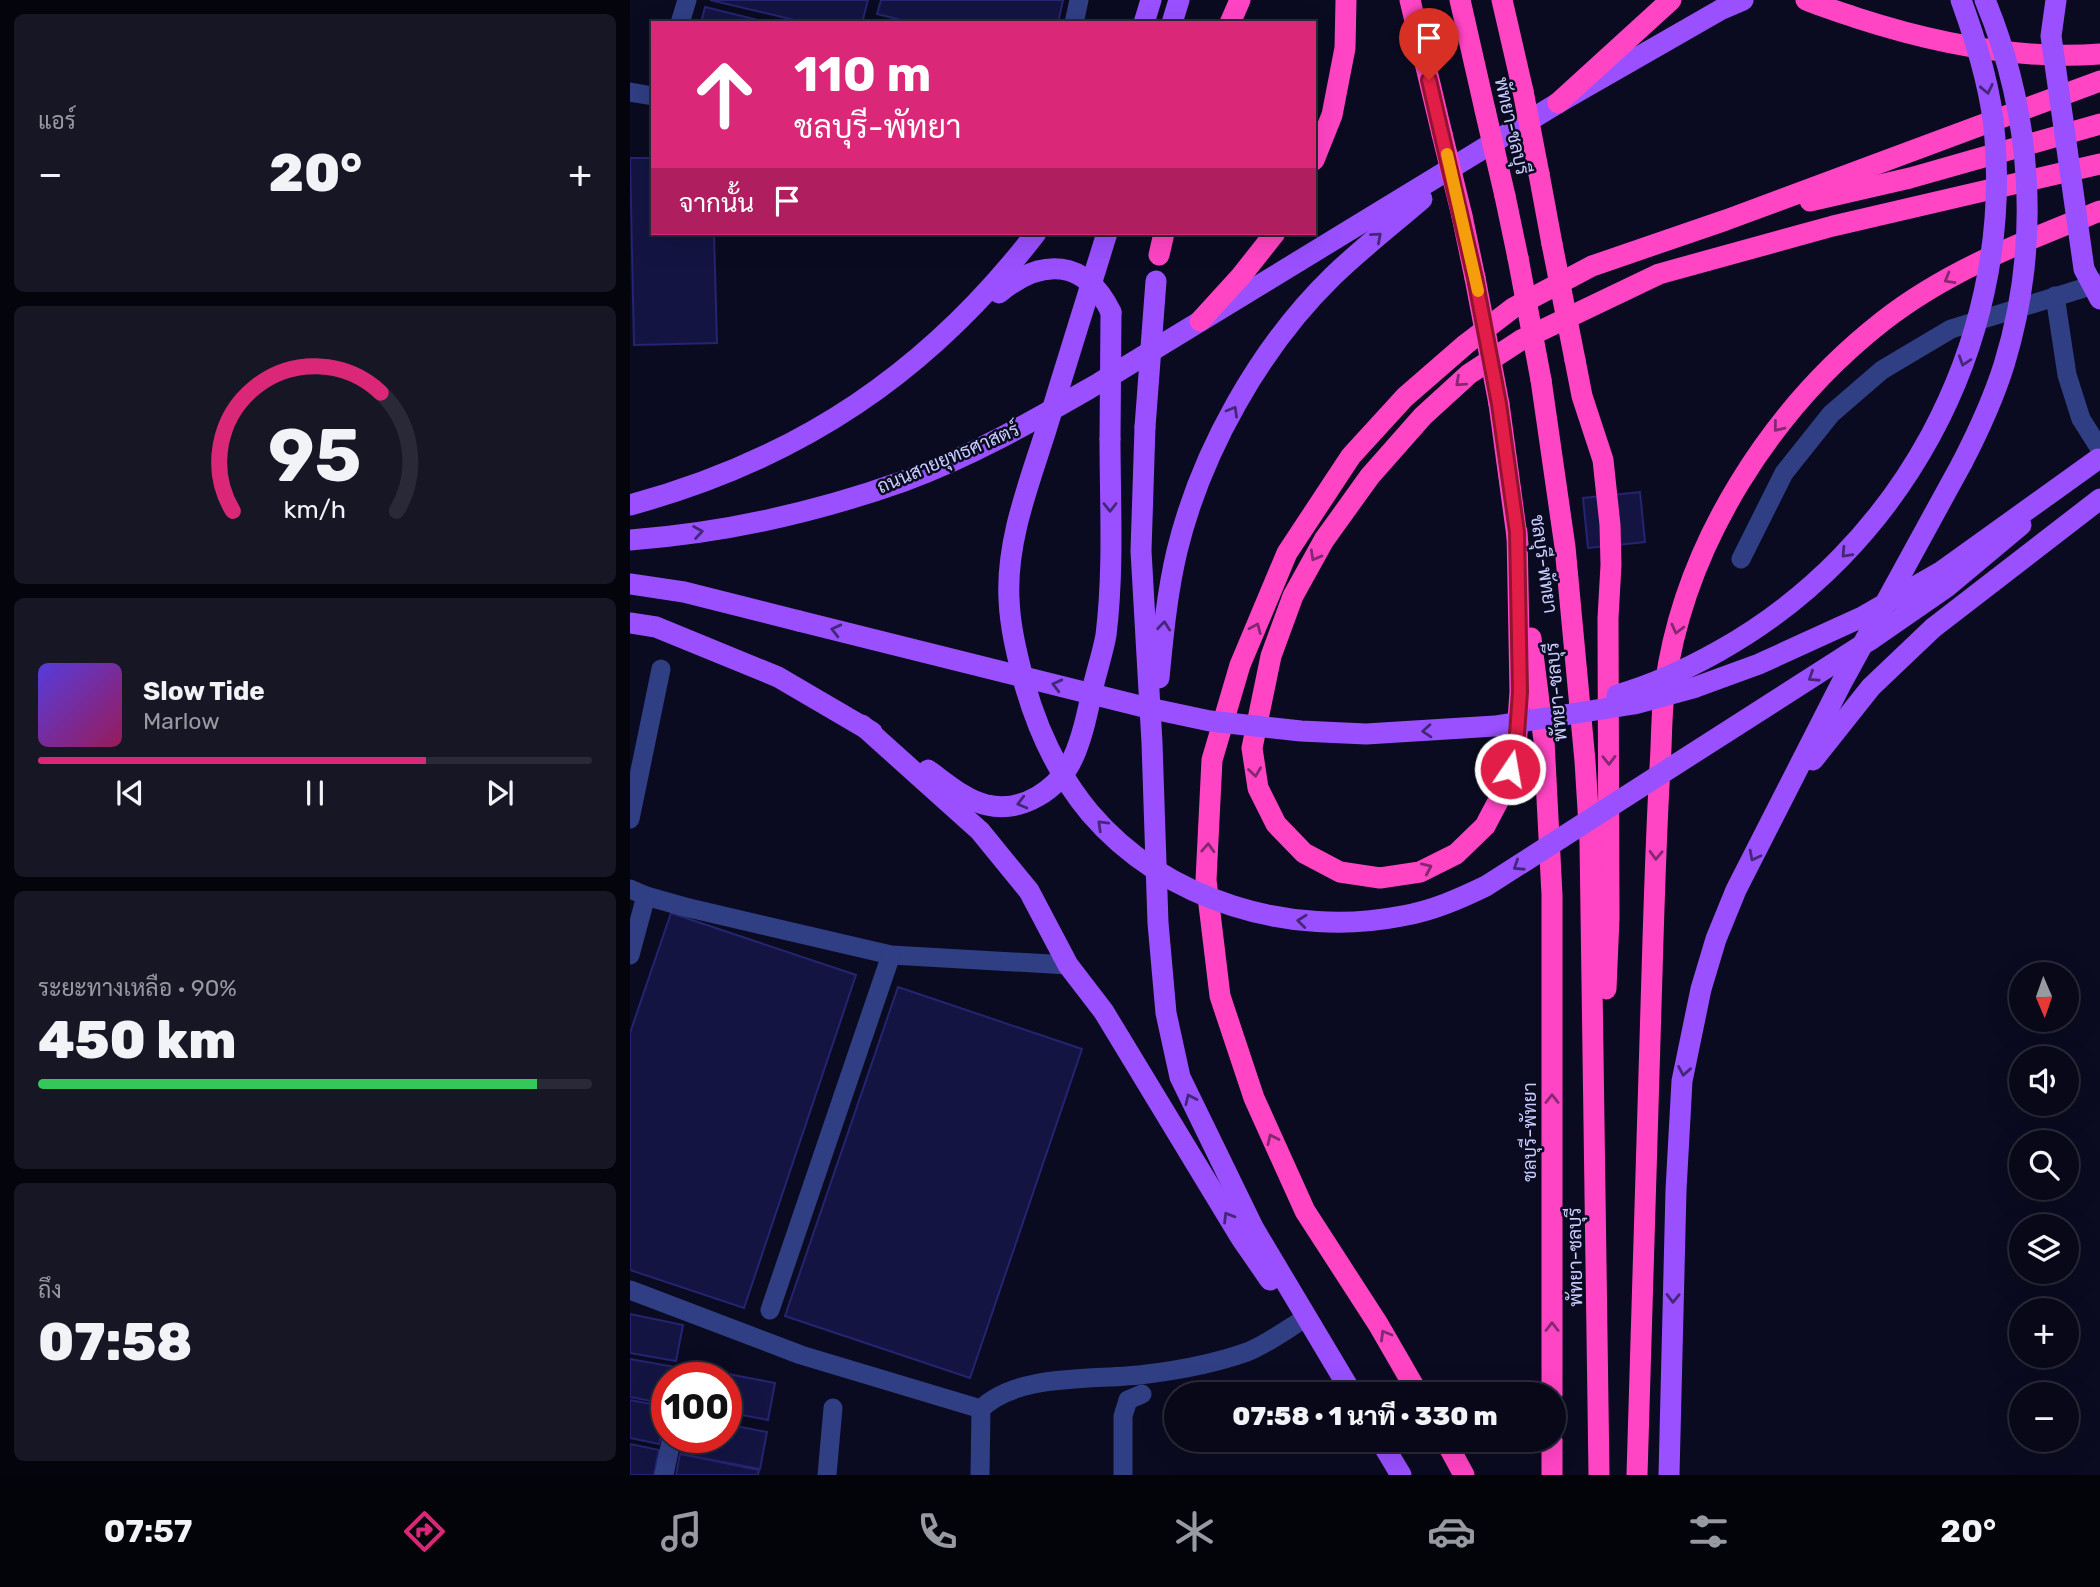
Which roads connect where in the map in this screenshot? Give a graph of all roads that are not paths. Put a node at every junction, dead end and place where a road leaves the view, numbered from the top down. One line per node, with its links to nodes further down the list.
1 (687, 0): 17 (street)
2 (1079, 0): 18 (street)
3 (1152, 0): 19 (main road)
4 (1178, 0): 20 (main road)
5 (1189, 0): 21 (main road)
6 (1240, 0): 22 (highway)
7 (1346, 0): 29 (highway)
8 (1410, 0): 47 (highway, ชลบุรี-พัทยา, bridge)
9 (1460, 0): 62 (highway, พัทยา-ชลบุรี, bridge)
10 (1502, 0): 62 (highway, one-way to 62, bridge)
11 (1671, 0): 27 (highway)
12 (1743, 0): 27 (main road)
13 (1806, 0): 23 (highway)
14 (1961, 0): 54 (main road, one-way to 54, bridge)
15 (1985, 0): 56 (main road, bridge)
16 (2056, 0): 41 (main road, bridge)
17 (681, 21)
18 (1074, 21)
19 (1145, 21)
20 (1173, 21)
21 (1186, 21)
22 (1231, 21)
23 (2100, 54)
24 (2100, 81): 33 (highway)
25 (630, 92): 26 (street)
26 (651, 96)
27 (1558, 103): 30 (main road)
28 (2100, 124): 33 (highway)
29 (1316, 155)
30 (1472, 156): 42 (main road, ถนนสายยุทธศาสตร์); 55 (main road, one-way to 30)
31 (2100, 164): 47 (highway, one-way to 47)
32 (2100, 211): 85 (highway, one-way to 85)
33 (1727, 220): 68 (highway, one-way to 33)
34 (1035, 235): 43 (main road)
35 (1106, 235): 44 (main road, one-way to 35, bridge)
36 (1163, 235): 38 (highway)
37 (1273, 235): 42 (highway)
38 (1159, 255): 55 (main road, bridge)
39 (2100, 283): 40 (street)
40 (2055, 296): 44 (street); 49 (street)
41 (2100, 299)
42 (1200, 321): 48 (main road, ถนนสายยุทธศาสตร์, one-way to 42)
43 (930, 350): 46 (main road); 53 (main road, one-way to 53, bridge)
44 (2099, 455): 54 (main road, bridge)
45 (2100, 499): 56 (main road)
46 (630, 505)
47 (1517, 532): 69 (highway, ชลบุรี-พัทยา, one-way to 47)
48 (630, 540)
49 (1741, 559)
50 (630, 584): 54 (main road, one-way to 50, bridge)
51 (630, 623): 53 (main road)
52 (661, 670): 57 (street)
53 (862, 725): 61 (main road)
54 (1495, 726)
55 (1152, 743): 67 (main road, one-way to 55)
56 (1785, 795): 86 (main road, one-way to 86)
57 (630, 819)
58 (638, 892): 59 (street); 60 (street)
59 (630, 955)
60 (891, 955): 61 (street); 64 (street)
61 (1068, 965): 65 (main road, one-way to 61)
62 (1597, 1166): 84 (highway, พัทยา-ชลบุรี)
63 (630, 1290): 72 (street)
64 (770, 1310)
65 (1299, 1322): 66 (main road); 72 (street)
66 (1342, 1382)
67 (1343, 1382)
68 (1411, 1382)
69 (1552, 1382)
70 (1142, 1394): 80 (street)
71 (833, 1408): 78 (street)
72 (981, 1409): 79 (street)
73 (1387, 1452): 81 (main road)
74 (1452, 1452): 82 (highway)
75 (1552, 1452): 83 (highway)
76 (669, 1453): 77 (street)
77 (664, 1475)
78 (827, 1475)
79 (980, 1475)
80 (1123, 1475)
81 (1401, 1475)
82 (1464, 1475)
83 (1552, 1475)
84 (1600, 1475)
85 (1637, 1475)
86 (1669, 1475)

